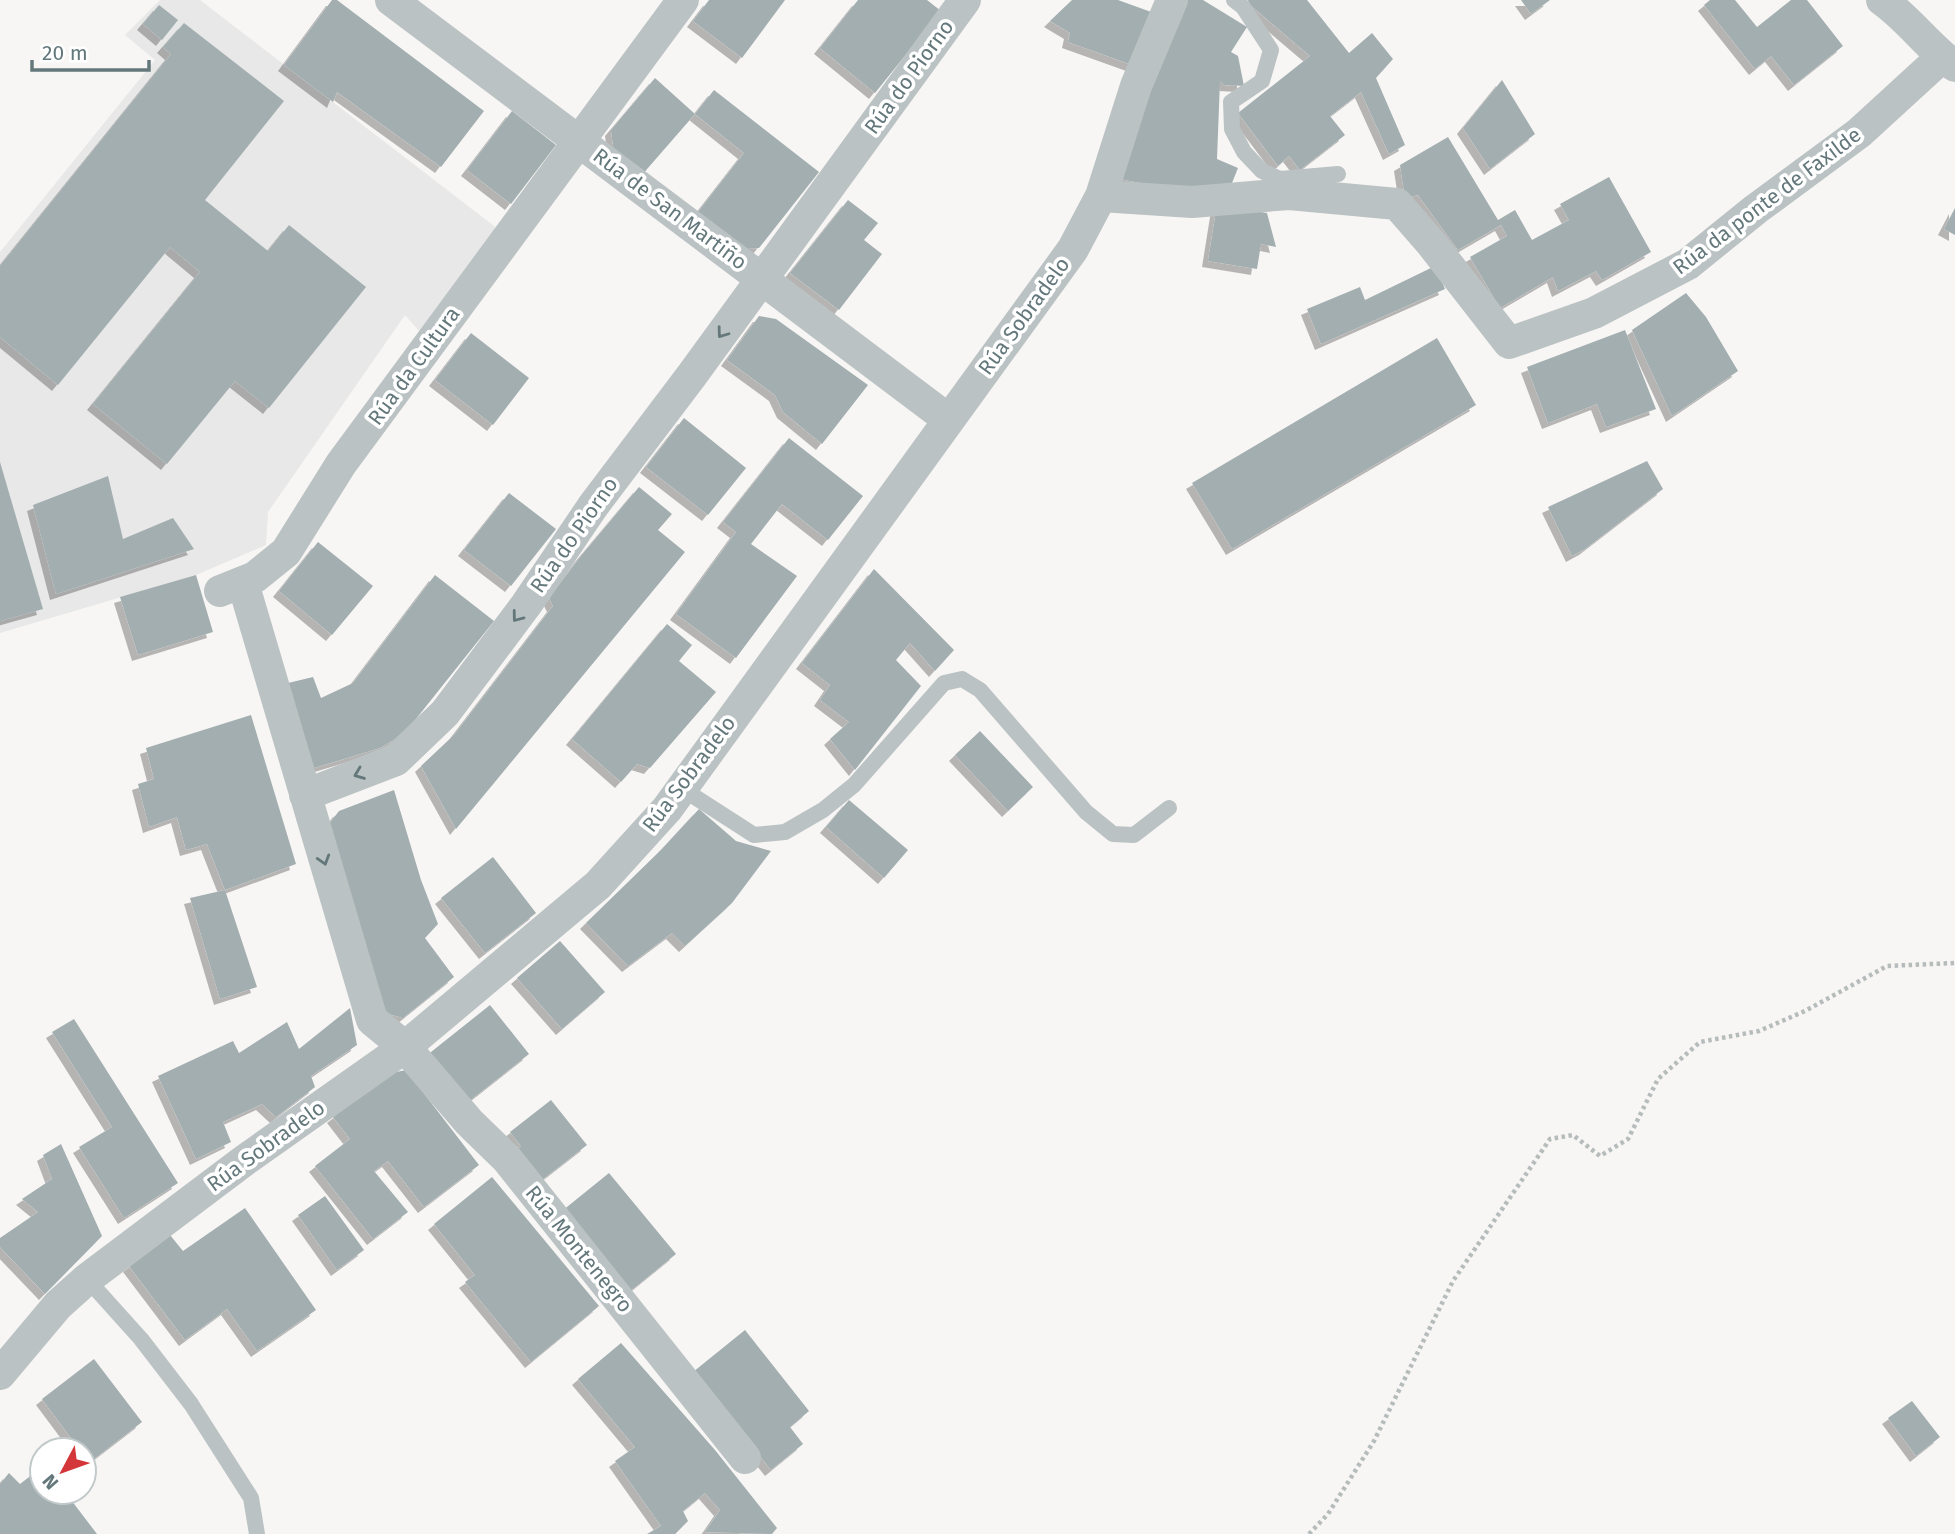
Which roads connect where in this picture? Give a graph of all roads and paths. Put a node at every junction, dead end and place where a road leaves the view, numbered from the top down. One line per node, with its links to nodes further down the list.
1 (391, 0): 8 (street, Rúa de San Martiño)
2 (683, 0): 8 (street, Rúa da Cultura)
3 (965, 0): 11 (street, Rúa do Piorno)
4 (1172, 0): 10 (street, Rúa Sobradelo)
5 (1234, 0): 9 (lane)
6 (1882, 0): 7 (street, Rúa da ponte de Faxilde)
7 (1948, 61): 10 (street, Rúa da ponte de Faxilde)
8 (578, 140): 11 (street, Rúa de San Martiño); 14 (street, Rúa da Cultura)
9 (1338, 174)
10 (1101, 196): 12 (street, Rúa Sobradelo)
11 (762, 278): 12 (street, Rúa de San Martiño); 14 (street, Rúa do Piorno, one-way to 14)
12 (949, 420): 13 (street, Rúa Sobradelo)
13 (681, 788): 15 (lane); 17 (street, Rúa Sobradelo)
14 (305, 795): 17 (street, one-way to 17)
15 (1169, 808)
16 (1955, 963): 22 (path)
17 (405, 1047): 18 (street, Rúa Sobradelo); 20 (street, Rúa Montenegro)
18 (87, 1279): 19 (street, Rúa Sobradelo); 21 (lane)
19 (0, 1374)
20 (745, 1458)
21 (257, 1534)
22 (1309, 1534)

